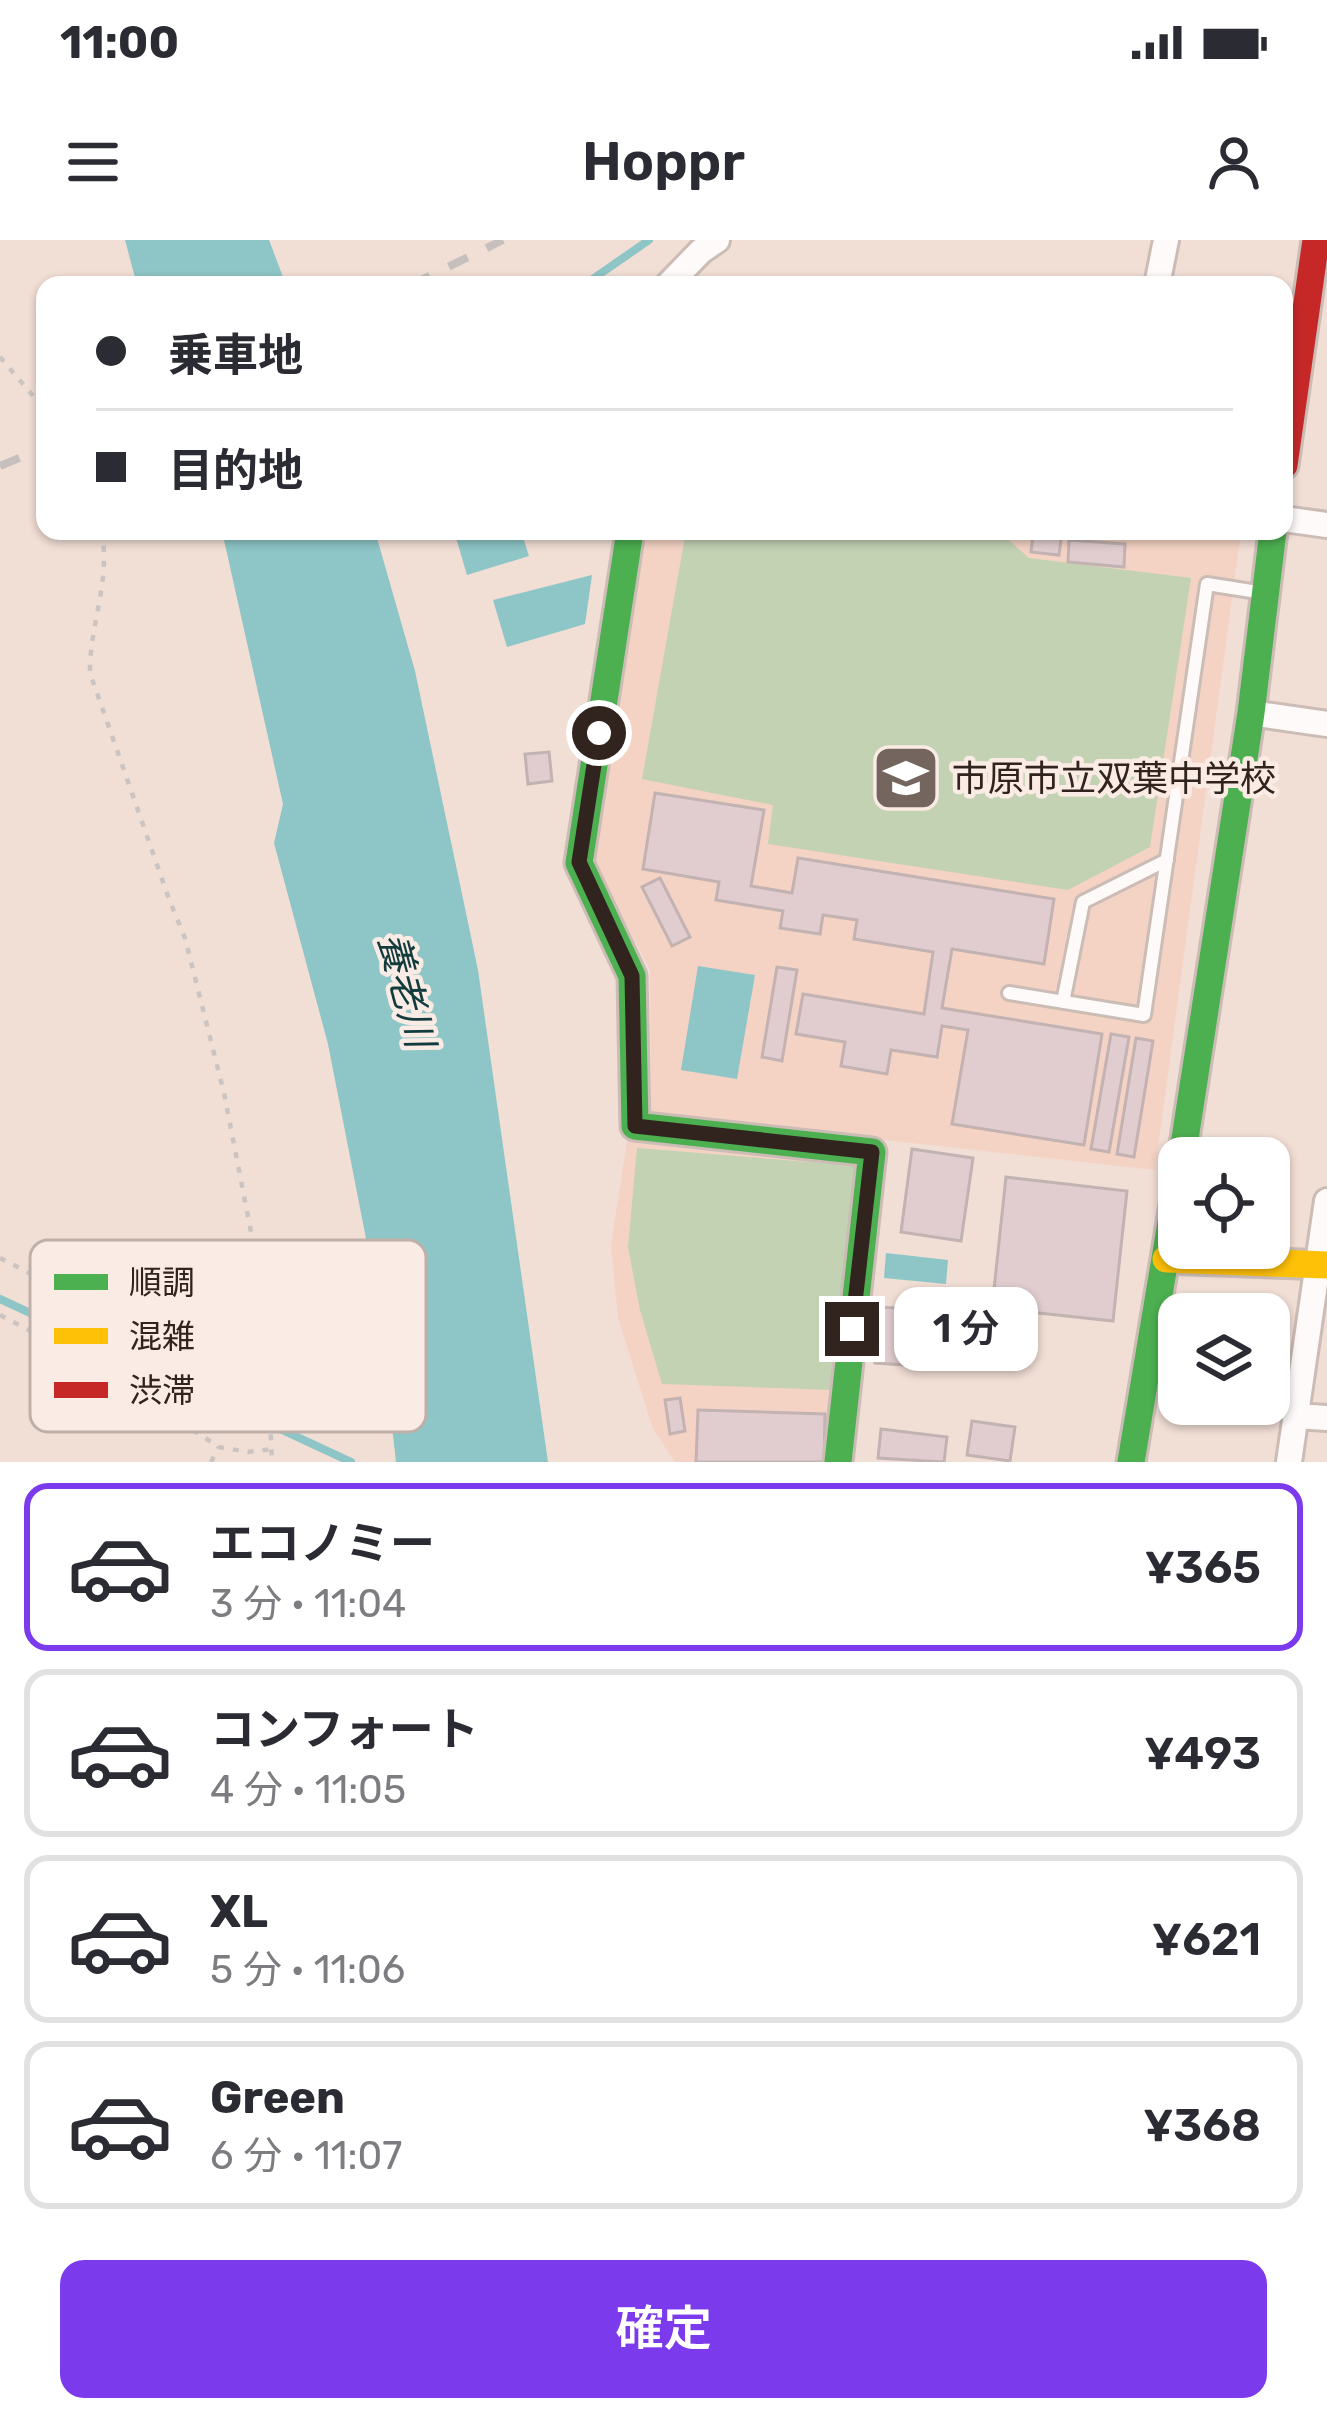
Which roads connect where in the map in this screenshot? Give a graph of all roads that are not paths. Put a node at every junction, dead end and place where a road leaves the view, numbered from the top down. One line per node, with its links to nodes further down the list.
1 (717, 240): 4 (street)
2 (1166, 240): 5 (street)
3 (1316, 240): 6 (street)
4 (678, 276)
5 (1159, 276)
6 (1293, 374)
7 (1293, 520): 8 (street)
8 (1327, 526)
9 (629, 540): 24 (street)
10 (1272, 540): 11 (street)
11 (1266, 593): 12 (street); 14 (lane)
12 (1251, 713): 13 (street); 17 (street)
13 (1327, 724)
14 (1167, 860): 16 (lane); 16 (lane)
15 (1010, 993): 16 (lane)
16 (1063, 1002)
17 (1185, 1137)
18 (1327, 1201): 20 (street)
19 (1290, 1264): 20 (street)
20 (1322, 1265): 22 (street)
21 (1164, 1269): 25 (street)
22 (1296, 1416): 23 (street); 26 (street)
23 (1327, 1418)
24 (838, 1462)
25 (1131, 1462)
26 (1289, 1462)

